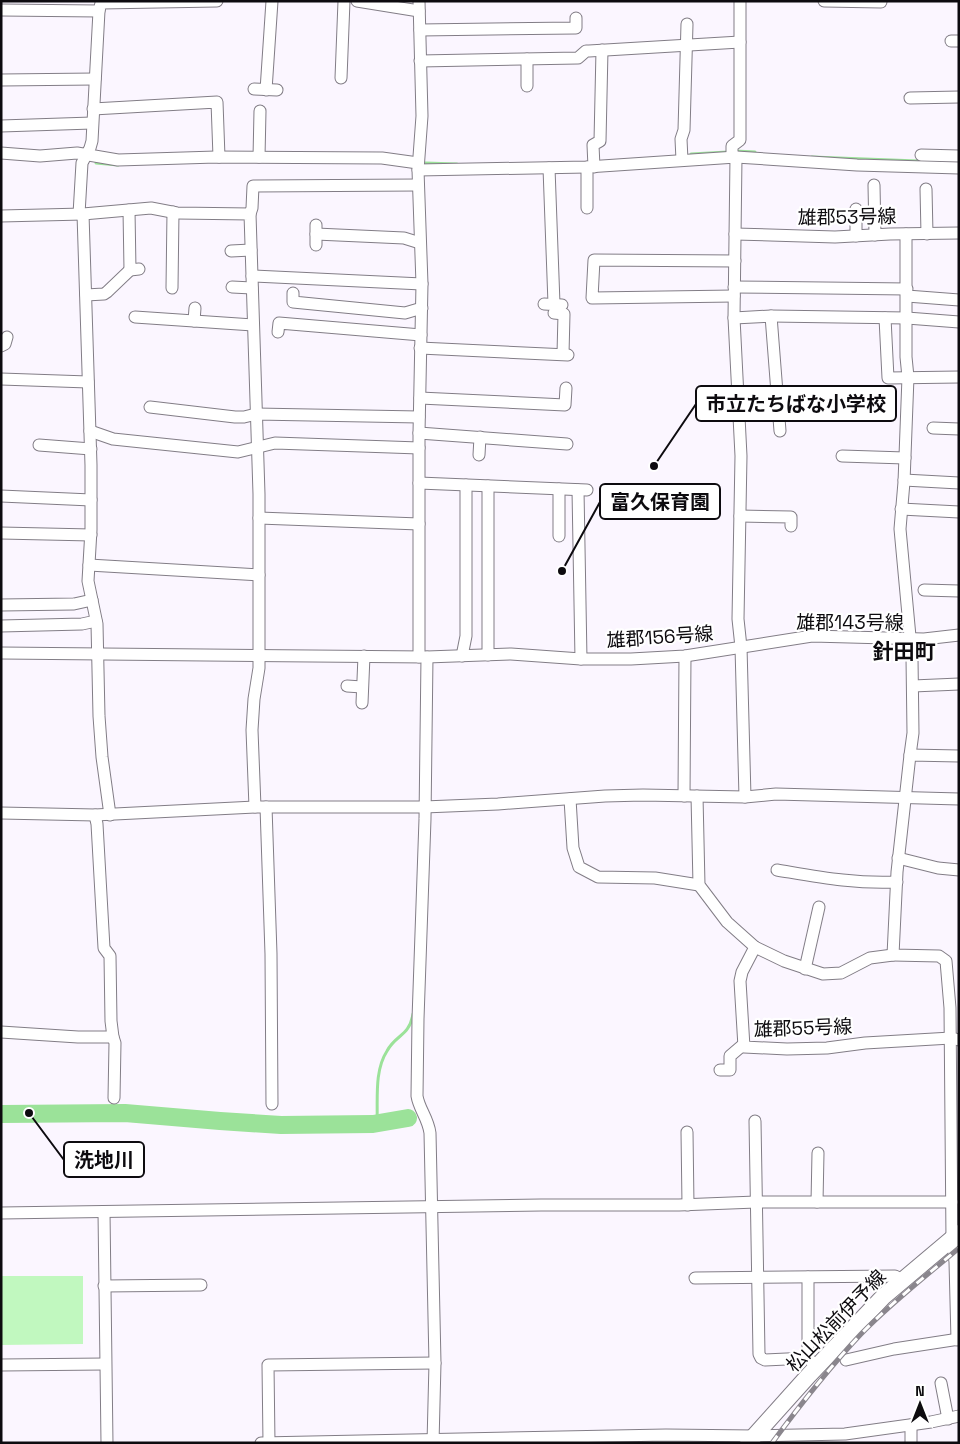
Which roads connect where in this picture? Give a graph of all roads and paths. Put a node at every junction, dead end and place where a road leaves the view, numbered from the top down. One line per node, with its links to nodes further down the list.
1 (217, 1): 11 (street)
2 (272, 1): 24 (street)
3 (344, 1): 20 (street)
4 (357, 1): 8 (street)
5 (740, 1): 15 (street)
6 (824, 1): 7 (street)
7 (881, 2)
8 (380, 3): 9 (street)
9 (419, 6): 14 (street)
10 (1, 10): 11 (street)
11 (99, 11): 22 (street)
12 (576, 18): 14 (street)
13 (686, 24): 16 (street)
14 (420, 30): 19 (street)
15 (737, 42): 16 (street); 25 (street); 38 (street)
16 (687, 45): 17 (street); 35 (street)
17 (602, 50): 18 (street); 40 (street)
18 (527, 59): 19 (street); 23 (street)
19 (420, 61): 41 (street)
20 (342, 78)
21 (1, 80): 22 (street)
22 (95, 80): 28 (street)
23 (527, 86)
24 (266, 90)
25 (734, 94)
26 (959, 97): 27 (street)
27 (910, 98)
28 (93, 109): 30 (street); 37 (street)
29 (260, 111): 39 (street)
30 (92, 123): 31 (street); 34 (street)
31 (1, 126)
32 (924, 152): 36 (street)
33 (1, 153): 34 (street)
34 (87, 154): 37 (street); 51 (street)
35 (681, 156): 38 (street); 40 (street)
36 (959, 156)
37 (219, 157): 39 (street)
38 (734, 157): 43 (street); 55 (street)
39 (259, 158): 41 (street)
40 (592, 164): 42 (street); 47 (street)
41 (418, 166): 42 (street); 44 (street)
42 (549, 168): 87 (street)
43 (959, 168)
44 (418, 185): 52 (street); 61 (street)
45 (874, 185): 59 (street)
46 (926, 189): 57 (street)
47 (587, 208)
48 (130, 210): 50 (street); 51 (street); 73 (street)
49 (856, 210): 60 (street)
50 (173, 212): 52 (street); 66 (street)
51 (81, 214): 53 (street); 73 (street)
52 (250, 214): 63 (street)
53 (1, 216)
54 (959, 233): 57 (street, 雄郡53号線)
55 (735, 234): 60 (street, 雄郡53号線); 64 (street)
56 (906, 234): 57 (street, 雄郡53号線); 59 (street, 雄郡53号線); 72 (street)
57 (927, 234)
58 (316, 235): 61 (street)
59 (874, 235): 60 (street, 雄郡53号線)
60 (856, 236)
61 (420, 243): 67 (street)
62 (231, 250): 63 (street)
63 (251, 250): 65 (street)
64 (735, 260): 70 (street); 70 (street)
65 (252, 276): 67 (street); 69 (street)
66 (169, 280)
67 (422, 284): 76 (street)
68 (232, 288): 69 (street)
69 (252, 288): 84 (street)
70 (734, 291): 72 (street); 79 (street)
71 (293, 293): 76 (street)
72 (907, 293): 74 (street); 81 (street)
73 (86, 295): 91 (street)
74 (959, 300)
75 (195, 308): 82 (street)
76 (422, 308): 86 (street)
77 (771, 316): 79 (street); 80 (street); 99 (street)
78 (135, 317): 82 (street)
79 (734, 318): 121 (street)
80 (885, 318): 81 (street); 88 (street)
81 (907, 318): 83 (street); 88 (street)
82 (194, 321): 84 (street)
83 (959, 322)
84 (253, 325): 95 (street)
85 (278, 332): 86 (street)
86 (421, 335): 87 (street)
87 (420, 348): 93 (street)
88 (908, 377): 89 (street); 110 (street)
89 (959, 377)
90 (1, 379): 91 (street)
91 (88, 382): 98 (street)
92 (566, 388): 93 (street)
93 (420, 398): 96 (street)
94 (158, 405): 95 (street)
95 (256, 414): 96 (street); 105 (street)
96 (419, 417): 101 (street)
97 (933, 428): 100 (street)
98 (90, 431): 105 (street); 107 (street)
99 (780, 431)
100 (952, 432)
101 (418, 433): 102 (street); 106 (street)
102 (480, 437): 103 (street); 108 (street)
103 (567, 444)
104 (39, 445): 107 (street)
105 (257, 448): 106 (street); 122 (street)
106 (418, 448): 112 (street)
107 (91, 449): 118 (street)
108 (479, 454)
109 (842, 456): 110 (street)
110 (905, 458): 111 (street)
111 (904, 480): 113 (street); 119 (street)
112 (419, 483): 114 (street); 123 (street)
113 (959, 483)
114 (466, 485): 115 (street); 144 (street)
115 (488, 486): 116 (street); 141 (street)
116 (559, 489): 127 (street); 147 (street)
117 (1, 496): 118 (street)
118 (91, 500): 126 (street)
119 (901, 509): 120 (street); 137 (street)
120 (959, 512)
121 (740, 516): 124 (street); 138 (street)
122 (258, 518): 123 (street); 129 (street)
123 (419, 524): 146 (street)
124 (791, 526)
125 (1, 533): 126 (street)
126 (91, 535): 128 (street)
127 (559, 536)
128 (89, 565): 129 (street); 132 (street)
129 (259, 575): 142 (street)
130 (924, 590): 131 (street)
131 (959, 591)
132 (92, 600): 133 (street); 134 (street)
133 (1, 605)
134 (96, 621): 135 (street); 140 (street)
135 (1, 626)
136 (959, 635): 137 (street, 雄郡143号線)
137 (911, 639): 138 (street, 雄郡143号線); 150 (street)
138 (741, 647): 145 (street, 雄郡156号線); 157 (street)
139 (1, 653): 140 (street, 雄郡156号線)
140 (99, 654): 142 (street, 雄郡156号線); 165 (street)
141 (488, 655): 144 (street, 雄郡156号線); 147 (street, 雄郡156号線)
142 (259, 656): 143 (street, 雄郡156号線); 161 (street)
143 (364, 656): 146 (street, 雄郡156号線); 151 (street)
144 (462, 656): 146 (street, 雄郡156号線)
145 (686, 656): 147 (street, 雄郡156号線); 155 (street)
146 (423, 657): 162 (street)
147 (581, 659)
148 (959, 684): 150 (street)
149 (347, 686): 151 (street)
150 (913, 686): 153 (street)
151 (362, 687): 152 (street)
152 (362, 703)
153 (910, 755): 154 (street); 158 (street)
154 (959, 756)
155 (684, 796): 156 (street); 160 (street)
156 (697, 796): 157 (street); 170 (street)
157 (745, 797): 158 (street)
158 (906, 798): 159 (street); 166 (street)
159 (959, 798)
160 (570, 799): 162 (street); 170 (street)
161 (261, 807): 162 (street); 165 (street); 182 (street)
162 (424, 807): 190 (street)
163 (1, 813): 164 (street)
164 (94, 815): 165 (street); 177 (street)
165 (110, 815)
166 (898, 858): 168 (street); 169 (street)
167 (777, 870): 169 (street)
168 (959, 870)
169 (897, 882): 173 (street)
170 (699, 885): 172 (street)
171 (819, 907): 174 (street)
172 (755, 946): 174 (street); 179 (street, 雄郡55号線)
173 (893, 955): 174 (street); 175 (street)
174 (805, 970)
175 (954, 1006): 178 (street)
176 (1, 1032): 177 (street)
177 (113, 1037): 181 (street)
178 (955, 1039): 179 (street, 雄郡55号線); 188 (street)
179 (744, 1044): 180 (street)
180 (720, 1070)
181 (114, 1098)
182 (272, 1104)
183 (755, 1121): 186 (street)
184 (687, 1132): 189 (street)
185 (818, 1153): 187 (street)
186 (756, 1202): 187 (street); 189 (street); 197 (street)
187 (817, 1202): 188 (street)
188 (952, 1202): 193 (street)
189 (688, 1205): 190 (street)
190 (430, 1208): 191 (street); 203 (street)
191 (104, 1212): 192 (street); 200 (street)
192 (1, 1213)
193 (956, 1236): 194 (street); 198 (main road, 松山松前伊予線)
194 (957, 1261): 201 (street)
195 (808, 1277): 197 (street); 198 (street); 204 (street)
196 (695, 1278): 197 (street)
197 (758, 1278): 204 (street)
198 (903, 1280): 204 (main road, 松山松前伊予線)
199 (201, 1285): 200 (street)
200 (104, 1286): 205 (street)
201 (958, 1339): 202 (street)
202 (846, 1360)
203 (435, 1363): 214 (street); 218 (street)
204 (813, 1363): 210 (main road, 松山松前伊予線)
205 (105, 1364): 206 (street); 216 (street)
206 (1, 1365)
207 (941, 1383): 208 (street)
208 (953, 1417): 209 (street)
209 (911, 1425): 211 (street); 219 (street)
210 (751, 1439): 211 (street); 213 (street)
211 (815, 1439)
212 (500, 1440): 213 (street); 214 (street)
213 (582, 1440)
214 (433, 1441): 215 (street)
215 (336, 1442): 218 (street)
216 (107, 1443)
217 (261, 1443): 218 (street)
218 (269, 1443)
219 (911, 1443)

